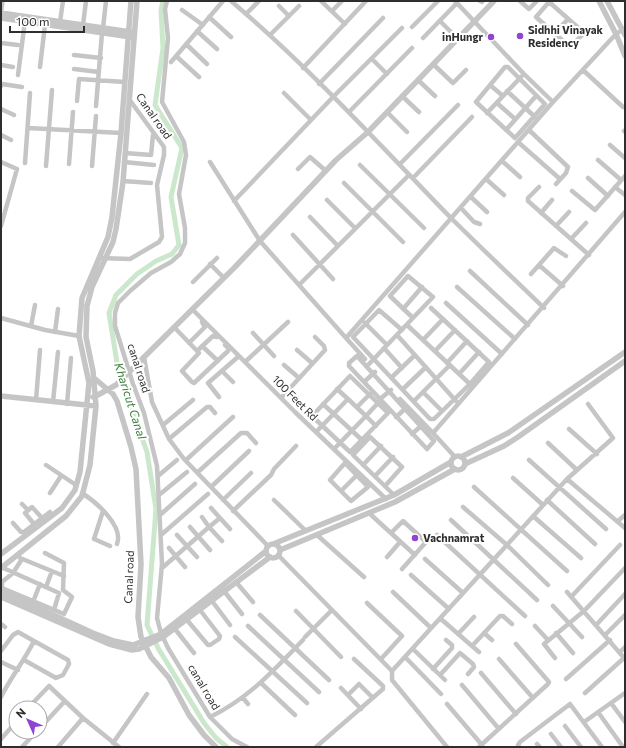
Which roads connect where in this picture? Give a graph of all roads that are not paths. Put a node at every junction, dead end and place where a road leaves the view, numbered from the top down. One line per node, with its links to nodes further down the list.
1 (2, 1): 25 (street)
2 (63, 1): 36 (street)
3 (86, 1): 39 (street)
4 (106, 1): 43 (street)
5 (131, 1): 46 (street, Canal road)
6 (137, 1): 46 (street)
7 (168, 1): 260 (street, canal road)
8 (223, 1): 29 (street)
9 (231, 1): 27 (street)
10 (259, 1): 27 (street)
11 (321, 1): 26 (street)
12 (342, 1): 26 (street)
13 (366, 1): 37 (street)
14 (438, 1): 41 (street)
15 (494, 1): 35 (street)
16 (520, 1): 17 (street)
17 (537, 1)
18 (548, 1): 32 (street); 47 (street)
19 (598, 1): 48 (street)
20 (607, 1): 45 (street)
21 (456, 2): 34 (street); 35 (street)
22 (280, 6): 28 (street)
23 (299, 6): 28 (street)
24 (182, 10): 40 (street)
25 (1, 11): 36 (street)
26 (332, 11): 37 (street)
27 (246, 14): 49 (street)
28 (289, 16): 49 (street)
29 (209, 17): 40 (street); 50 (street)
30 (1, 18): 33 (street)
31 (383, 18): 82 (street)
32 (568, 19): 47 (street); 47 (street)
33 (25, 21): 38 (street); 76 (street)
34 (440, 21): 51 (street); 52 (street)
35 (475, 21): 52 (street); 75 (street)
36 (60, 22): 39 (street)
37 (345, 24): 69 (street)
38 (45, 25): 43 (street); 68 (street)
39 (83, 25): 43 (street)
40 (203, 25): 44 (street)
41 (412, 27)
42 (402, 28): 62 (street)
43 (102, 30): 46 (street); 61 (street)
44 (197, 31): 54 (street); 57 (street)
45 (624, 31): 48 (street)
46 (131, 34): 81 (street, Canal road); 96 (street)
47 (554, 34)
48 (616, 34): 60 (street); 72 (street)
49 (270, 35): 69 (street)
50 (231, 37)
51 (422, 38)
52 (458, 39): 65 (street)
53 (1, 43): 55 (street)
54 (186, 44): 59 (street); 64 (street)
55 (18, 45)
56 (412, 48): 74 (street)
57 (217, 49)
58 (74, 55): 61 (street)
59 (176, 56): 63 (street); 77 (street)
60 (625, 56)
61 (101, 58): 73 (street)
62 (372, 59): 74 (street); 95 (street)
63 (171, 62)
64 (207, 64)
65 (434, 64): 71 (street); 79 (street)
66 (1, 65): 67 (street)
67 (13, 67)
68 (40, 67)
69 (303, 68): 82 (street)
70 (74, 69): 73 (street)
71 (466, 70)
72 (584, 71): 98 (street); 102 (street)
73 (99, 72): 80 (street)
74 (387, 74): 106 (street)
75 (524, 74): 78 (street); 98 (street)
76 (18, 75)
77 (199, 76)
78 (519, 78): 83 (street); 87 (street); 94 (street)
79 (418, 80): 91 (street); 92 (street)
80 (98, 81): 81 (street); 97 (street); 101 (street)
81 (125, 82): 88 (street, Canal road)
82 (320, 84): 95 (street)
83 (490, 85): 93 (street); 109 (street)
84 (1, 86): 85 (street)
85 (22, 87)
86 (52, 90): 117 (street)
87 (507, 91): 93 (street); 103 (street)
88 (124, 92): 96 (street, Canal road); 124 (street)
89 (30, 93): 116 (street)
90 (284, 93): 115 (street)
91 (402, 96): 107 (street); 108 (street)
92 (435, 96)
93 (503, 96): 99 (street)
94 (536, 96): 103 (street); 113 (street)
95 (334, 97): 106 (street); 115 (street)
96 (129, 99): 130 (street); 190 (street, Canal road)
97 (77, 101)
98 (553, 102): 120 (street)
99 (497, 103): 109 (street); 114 (street)
100 (458, 105): 139 (street)
101 (96, 106)
102 (623, 107)
103 (525, 108): 113 (street); 114 (street)
104 (1, 109): 110 (street)
105 (73, 112): 118 (street)
106 (349, 112): 122 (street)
107 (387, 112): 122 (street); 123 (street)
108 (419, 112)
109 (487, 113): 119 (street)
110 (14, 115)
111 (96, 116): 121 (street)
112 (472, 117): 146 (street)
113 (535, 117): 119 (street)
114 (515, 119): 119 (street)
115 (311, 120): 167 (street)
116 (28, 128): 117 (street); 137 (street)
117 (49, 129): 118 (street); 142 (street)
118 (71, 130): 121 (street); 138 (street)
119 (506, 130)
120 (529, 130): 128 (street); 151 (street)
121 (94, 132): 124 (street); 143 (street)
122 (368, 132): 139 (street); 145 (street)
123 (407, 132)
124 (121, 133): 189 (street)
125 (1, 135): 127 (street)
126 (153, 135): 130 (street)
127 (11, 140)
128 (518, 142): 133 (street); 151 (street)
129 (610, 145): 131 (street)
130 (125, 153): 135 (street)
131 (625, 158)
132 (598, 160): 152 (street)
133 (502, 161): 148 (street); 150 (street)
134 (1, 162): 178 (street)
135 (124, 162): 140 (street); 153 (street)
136 (210, 162): 167 (street)
137 (25, 163)
138 (69, 164)
139 (400, 164): 146 (street)
140 (154, 165)
141 (360, 165): 160 (street)
142 (46, 166)
143 (92, 166)
144 (298, 169): 145 (street)
145 (326, 171): 184 (street)
146 (411, 176): 160 (street); 175 (street)
147 (625, 176): 152 (street)
148 (520, 177)
149 (588, 178): 163 (street)
150 (486, 179): 162 (street); 164 (street)
151 (560, 179): 156 (street)
152 (621, 180): 158 (street)
153 (123, 181): 154 (street); 190 (street)
154 (151, 183)
155 (344, 183): 169 (street)
156 (556, 184)
157 (539, 187): 171 (street)
158 (615, 187): 161 (street); 163 (street)
159 (572, 191): 163 (street)
160 (390, 194): 169 (street); 181 (street)
161 (625, 195)
162 (504, 196)
163 (608, 196)
164 (470, 197): 168 (street); 170 (street)
165 (327, 200): 180 (street)
166 (552, 200): 171 (street)
167 (234, 201): 184 (street)
168 (461, 208): 175 (street); 177 (street)
169 (373, 211): 180 (street); 185 (street)
170 (487, 212)
171 (541, 212): 179 (street)
172 (569, 212): 179 (street)
173 (625, 212): 188 (street)
174 (310, 217): 186 (street)
175 (452, 218): 207 (street); 228 (street)
176 (586, 223): 183 (street)
177 (480, 224)
178 (1, 225)
179 (556, 226): 183 (street)
180 (355, 228): 186 (street)
181 (424, 228)
182 (293, 235): 193 (street)
183 (571, 240): 188 (street)
184 (260, 241): 197 (street); 200 (street)
185 (403, 242)
186 (338, 246): 193 (street)
187 (566, 256): 194 (street)
188 (589, 256): 201 (street)
189 (100, 258): 190 (street, Canal road); 226 (street)
190 (107, 258): 264 (street)
191 (217, 258): 192 (street)
192 (210, 264): 197 (street); 199 (street)
193 (320, 264): 198 (street); 200 (street)
194 (539, 265): 196 (street); 201 (street)
195 (470, 271): 218 (street)
196 (531, 274)
197 (224, 278): 209 (street)
198 (334, 279)
199 (193, 282)
200 (299, 285): 228 (street)
201 (563, 286): 207 (street)
202 (422, 287): 210 (street); 210 (street); 212 (street)
203 (457, 287): 230 (street)
204 (446, 303): 243 (street)
205 (35, 305): 219 (street)
206 (432, 308): 213 (street)
207 (544, 308): 218 (street)
208 (58, 309): 223 (street)
209 (192, 309): 220 (street); 245 (street, 100 Feet Rd)
210 (403, 309): 212 (street)
211 (1, 318): 219 (street)
212 (413, 318): 217 (street)
213 (443, 319): 222 (street); 229 (street)
214 (200, 321): 232 (street)
215 (288, 322): 233 (street)
216 (366, 323): 221 (street); 235 (street); 249 (street)
217 (407, 325): 221 (street); 229 (street)
218 (528, 325): 230 (street)
219 (31, 326): 223 (street)
220 (174, 327): 232 (street); 247 (street)
221 (402, 330): 225 (street)
222 (455, 330): 231 (street); 239 (street)
223 (55, 332): 226 (street)
224 (253, 333): 233 (street)
225 (397, 335): 235 (street); 244 (street)
226 (79, 336): 278 (street)
227 (315, 337): 253 (street)
228 (346, 338): 254 (street)
229 (423, 340): 239 (street)
230 (515, 340): 243 (street)
231 (467, 341): 241 (street); 255 (street)
232 (189, 343): 238 (street)
233 (263, 345): 246 (street); 252 (street)
234 (202, 346): 238 (street); 250 (street); 250 (street)
235 (386, 347): 249 (street); 258 (street)
236 (40, 350): 283 (street)
237 (297, 350): 253 (street)
238 (197, 351): 250 (street)
239 (435, 351): 255 (street)
240 (58, 352): 287 (street)
241 (480, 352): 262 (street); 269 (street)
242 (625, 352): 323 (street)
243 (502, 354): 269 (street)
244 (415, 355): 257 (street); 258 (street)
245 (239, 356): 252 (street, 100 Feet Rd); 259 (street)
246 (274, 356)
247 (144, 357): 260 (street); 302 (street)
248 (71, 358): 288 (street)
249 (374, 359): 254 (street); 263 (street)
250 (218, 361)
251 (625, 361): 329 (street)
252 (245, 362): 280 (street, 100 Feet Rd)
253 (312, 364): 265 (street)
254 (369, 364): 261 (street)
255 (448, 364): 262 (street); 266 (street)
256 (284, 365): 265 (street)
257 (426, 367): 266 (street); 271 (street)
258 (402, 368): 263 (street)
259 (222, 371): 267 (street); 279 (street)
260 (129, 372): 272 (street); 338 (street, canal road)
261 (374, 372): 268 (street); 268 (street); 273 (street)
262 (459, 374): 269 (street)
263 (392, 377): 271 (street)
264 (94, 378): 272 (street, Canal road); 277 (street)
265 (298, 378): 280 (street)
266 (436, 379): 274 (street); 282 (street)
267 (233, 382)
268 (364, 382): 285 (street)
269 (471, 386): 282 (street); 290 (street)
270 (338, 389): 275 (street); 281 (street); 289 (street)
271 (403, 389): 286 (street)
272 (107, 390): 277 (street); 478 (street, Canal road)
273 (390, 390): 285 (street); 295 (street)
274 (423, 392): 286 (street); 296 (street)
275 (370, 394): 285 (street); 294 (street)
276 (1, 396): 283 (street)
277 (96, 396): 278 (street); 293 (street)
278 (88, 397): 292 (street)
279 (219, 397)
280 (281, 398): 308 (street, 100 Feet Rd)
281 (348, 399): 294 (street); 298 (street)
282 (454, 399): 290 (street); 296 (street)
283 (36, 400): 287 (street)
284 (194, 400): 302 (street)
285 (379, 401): 299 (street); 301 (street); 305 (street)
286 (414, 401): 296 (street)
287 (53, 402): 288 (street)
288 (67, 404): 292 (street)
289 (324, 404): 298 (street); 303 (street)
290 (458, 404): 309 (street)
291 (588, 404): 320 (street)
292 (88, 406): 293 (street); 343 (street)
293 (96, 406): 350 (street)
294 (357, 407): 299 (street)
295 (407, 408): 301 (street); 304 (street)
296 (442, 412)
297 (215, 413): 311 (street)
298 (334, 413): 303 (street); 307 (street)
299 (366, 416): 305 (street); 307 (street)
300 (234, 417): 325 (street)
301 (396, 417): 310 (street)
302 (163, 425): 311 (street)
303 (322, 425): 308 (street); 314 (street)
304 (422, 425): 309 (street); 310 (street); 310 (street)
305 (376, 426): 312 (street)
306 (569, 429): 320 (street)
307 (352, 430): 312 (street); 314 (street)
308 (316, 432): 318 (street, 100 Feet Rd)
309 (433, 433): 322 (street)
310 (412, 434)
311 (169, 439): 325 (street)
312 (362, 440): 314 (street)
313 (256, 442): 334 (street)
314 (340, 443): 318 (street)
315 (548, 443): 332 (street)
316 (296, 446): 364 (street)
317 (381, 446): 321 (street); 328 (street); 328 (street)
318 (334, 449): 336 (street, 100 Feet Rd)
319 (249, 452): 346 (street)
320 (597, 454): 332 (street)
321 (393, 457): 339 (street); 344 (street)
322 (455, 457): 323 (street); 327 (street)
323 (462, 457): 329 (street)
324 (177, 460): 338 (street)
325 (186, 460): 334 (street)
326 (529, 460): 347 (street)
327 (451, 462): 331 (street); 353 (street)
328 (363, 464): 339 (street)
329 (465, 464): 331 (street)
330 (46, 465): 337 (street)
331 (455, 469): 366 (street)
332 (577, 470): 341 (street)
333 (187, 472): 352 (street)
334 (198, 472): 346 (street)
335 (251, 473): 355 (street)
336 (358, 474): 348 (street); 348 (street); 348 (street); 354 (street, 100 Feet Rd)
337 (61, 476): 343 (street); 349 (street)
338 (158, 476): 352 (street, canal road)
339 (375, 476): 344 (street)
340 (513, 478): 359 (street)
341 (567, 479): 347 (street); 374 (street)
342 (195, 484): 367 (street)
343 (76, 485): 376 (street)
344 (385, 486): 353 (street)
345 (474, 486): 381 (street)
346 (211, 487): 355 (street)
347 (559, 487): 357 (street); 382 (street)
348 (341, 492)
349 (50, 493)
350 (82, 493): 363 (street); 405 (street)
351 (208, 494): 385 (street)
352 (159, 495): 367 (street, canal road)
353 (394, 495): 354 (street)
354 (386, 499): 383 (street)
355 (223, 500): 364 (street)
356 (274, 500): 383 (street)
357 (547, 500): 359 (street); 393 (street)
358 (22, 504): 362 (street)
359 (543, 505): 369 (street)
360 (463, 507): 394 (street)
361 (211, 508): 372 (street)
362 (28, 510): 371 (street); 376 (street)
363 (103, 511): 392 (street); 395 (street)
364 (234, 511): 398 (street)
365 (50, 512): 371 (street)
366 (370, 513): 384 (street); 387 (street)
367 (160, 515): 385 (street, canal road)
368 (625, 515): 374 (street)
369 (533, 516): 381 (street); 410 (street)
370 (202, 517): 378 (street)
371 (42, 518): 376 (street)
372 (220, 518): 378 (street); 380 (street)
373 (451, 520): 413 (street)
374 (618, 521): 379 (street)
375 (13, 523): 376 (street)
376 (37, 524): 403 (street)
377 (190, 527): 389 (street)
378 (210, 527): 389 (street); 390 (street)
379 (625, 528)
380 (230, 529)
381 (521, 529): 394 (street); 419 (street)
382 (606, 529)
383 (306, 531): 398 (street)
384 (391, 533): 391 (street); 404 (street)
385 (161, 535): 416 (street, canal road)
386 (177, 535): 396 (street)
387 (317, 535): 402 (street); 425 (street)
388 (437, 535): 422 (street)
389 (198, 536): 396 (street); 400 (street)
390 (222, 541)
391 (400, 542): 404 (street); 407 (street)
392 (117, 544)
393 (595, 544)
394 (507, 545): 413 (street); 428 (street)
395 (110, 546)
396 (187, 546): 406 (street); 408 (street)
397 (620, 546): 436 (street)
398 (269, 547): 402 (street); 409 (street); 469 (street)
399 (169, 548): 406 (street)
400 (210, 550)
401 (45, 553): 424 (street)
402 (279, 553): 409 (street); 447 (street)
403 (1, 554)
404 (415, 555): 418 (street)
405 (14, 556): 411 (street); 415 (street)
406 (176, 556): 414 (street); 416 (street)
407 (387, 556)
408 (197, 557)
409 (270, 557): 426 (street)
410 (581, 558)
411 (22, 559): 420 (street); 421 (street)
412 (425, 559): 434 (street)
413 (494, 559): 422 (street); 439 (street)
414 (185, 567)
415 (1, 568): 421 (street)
416 (162, 568): 469 (street, canal road)
417 (625, 568): 449 (street)
418 (402, 569)
419 (567, 570)
420 (52, 571): 424 (street); 429 (street)
421 (13, 573): 427 (street); 440 (street)
422 (480, 573): 434 (street); 453 (street)
423 (411, 575): 444 (street)
424 (64, 576): 445 (street)
425 (364, 577)
426 (236, 582): 431 (street); 441 (street)
427 (40, 584): 429 (street); 440 (street)
428 (548, 585)
429 (46, 587): 445 (street)
430 (1, 590): 478 (street)
431 (224, 591): 438 (street); 450 (street)
432 (393, 592): 463 (street)
433 (567, 592): 436 (street)
434 (463, 593): 444 (street)
435 (625, 594): 459 (street)
436 (571, 596): 449 (street)
437 (1, 597): 478 (street)
438 (212, 600): 446 (street); 460 (street)
439 (537, 600)
440 (33, 602): 445 (street)
441 (253, 602)
442 (367, 603): 493 (street)
443 (553, 606): 457 (street)
444 (449, 609): 455 (street)
445 (54, 610)
446 (200, 610): 456 (street); 456 (street)
447 (332, 610): 465 (street); 493 (street)
448 (296, 611): 465 (street)
449 (584, 611): 457 (street); 459 (street)
450 (242, 614)
451 (260, 615): 482 (street)
452 (625, 615): 470 (street)
453 (525, 616)
454 (474, 617): 468 (street)
455 (441, 618): 463 (street); 468 (street)
456 (187, 620): 464 (street)
457 (569, 622): 467 (street); 472 (street)
458 (512, 624): 466 (street)
459 (597, 624): 470 (street)
460 (230, 625)
461 (248, 626): 497 (street)
462 (535, 626): 475 (street)
463 (431, 628): 483 (street)
464 (175, 629): 469 (street); 487 (street)
465 (313, 629): 482 (street); 489 (street)
466 (484, 633): 474 (street); 480 (street)
467 (556, 633): 475 (street); 488 (street)
468 (458, 634): 480 (street)
469 (162, 636): 478 (street); 534 (street, canal road)
470 (605, 636): 476 (street)
471 (235, 637): 502 (street)
472 (582, 637)
473 (446, 640): 499 (street)
474 (492, 640)
475 (548, 640): 491 (street)
476 (610, 640): 486 (street); 507 (street)
477 (34, 641): 484 (street); 496 (street); 506 (street)
478 (144, 644): 548 (street, Canal road)
479 (516, 644): 523 (street)
480 (472, 646): 485 (street)
481 (625, 647): 486 (street)
482 (295, 648): 497 (street); 508 (street)
483 (413, 649): 490 (street); 499 (street)
484 (1, 651)
485 (479, 652)
486 (620, 652): 495 (street)
487 (194, 653)
488 (573, 653)
489 (341, 656)
490 (406, 658): 501 (street); 518 (street)
491 (555, 658)
492 (354, 659): 522 (street)
493 (381, 659): 501 (street)
494 (499, 659): 523 (street)
495 (625, 659): 515 (street)
496 (24, 660): 500 (street); 506 (street)
497 (284, 660): 502 (street); 514 (street)
498 (1, 662): 500 (street)
499 (434, 668): 505 (street)
500 (18, 670): 520 (street)
501 (392, 671): 551 (street)
502 (273, 672): 510 (street); 528 (street)
503 (481, 673): 532 (street)
504 (468, 674): 505 (street)
505 (440, 675): 509 (street)
506 (56, 678): 512 (street)
507 (566, 679)
508 (329, 680)
509 (445, 680)
510 (261, 683): 521 (street); 533 (street)
511 (462, 685): 540 (street)
512 (49, 686): 524 (street); 525 (street)
513 (341, 688): 519 (street)
514 (319, 692)
515 (585, 693)
516 (625, 693): 526 (street)
517 (147, 694): 544 (street)
518 (440, 694)
519 (348, 695): 522 (street); 530 (street)
520 (1, 697)
521 (243, 698): 527 (street); 534 (street)
522 (373, 698): 530 (street)
523 (533, 698): 532 (street)
524 (36, 700)
525 (65, 701): 535 (street); 536 (street)
526 (611, 703): 531 (street); 538 (street)
527 (248, 704)
528 (307, 704)
529 (447, 704): 545 (street)
530 (361, 709): 550 (street)
531 (598, 712): 537 (street); 556 (street)
532 (516, 714): 540 (street)
533 (295, 715)
534 (210, 717): 549 (street, canal road)
535 (83, 718): 544 (street); 546 (street)
536 (48, 719)
537 (584, 722): 552 (street); 555 (street)
538 (625, 722)
539 (565, 726): 554 (street)
540 (499, 729): 545 (street)
541 (8, 731): 543 (street)
542 (550, 734): 553 (street)
543 (1, 738)
544 (113, 742): 547 (street)
545 (480, 746)
546 (58, 747)
547 (119, 747)
548 (216, 747)
549 (247, 747)
550 (316, 747)
551 (447, 747)
552 (519, 747)
553 (561, 747)
554 (581, 747)
555 (602, 747)
556 (623, 747)

